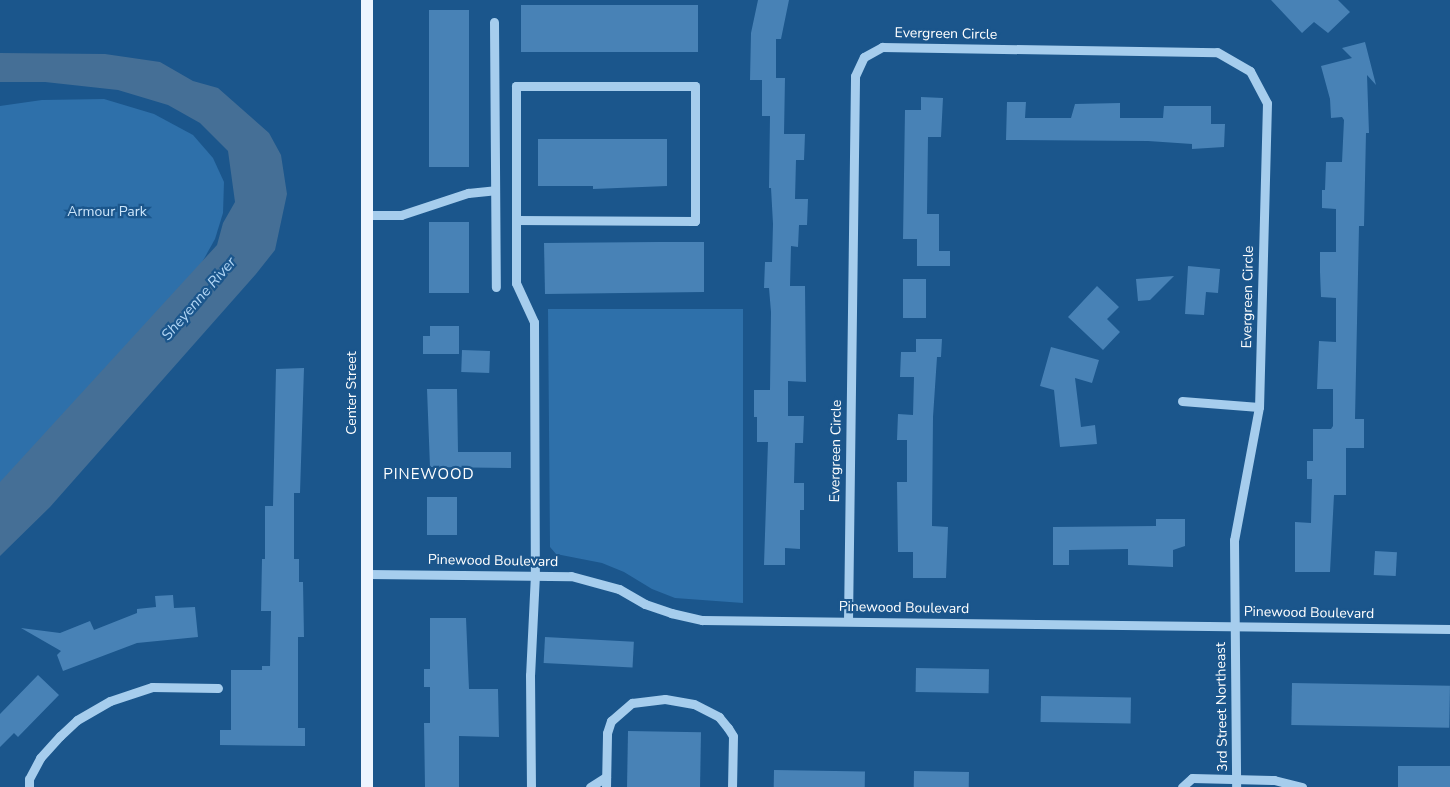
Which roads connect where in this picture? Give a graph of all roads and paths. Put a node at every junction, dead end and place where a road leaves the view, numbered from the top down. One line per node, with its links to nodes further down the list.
1 (367, 0): 4 (main road, Center Street)
2 (494, 22): 3 (street)
3 (495, 190): 4 (street); 6 (street)
4 (367, 215): 9 (main road, Center Street)
5 (516, 220): 5 (street); 10 (street)
6 (496, 287)
7 (1182, 401): 8 (street)
8 (1259, 407): 11 (street, Evergreen Circle); 12 (street, Evergreen Circle)
9 (367, 574): 10 (street, Pinewood Boulevard); 18 (main road, Center Street)
10 (535, 574): 11 (street, Pinewood Boulevard); 19 (street)
11 (848, 621): 12 (street, Pinewood Boulevard)
12 (1235, 626): 13 (street, Pinewood Boulevard); 16 (street, 3rd Street Northeast)
13 (1450, 629)
14 (218, 688): 17 (street)
15 (606, 777): 20 (street); 21 (street); 22 (street)
16 (1236, 783): 23 (street); 24 (street)
17 (29, 787)
18 (367, 787)
19 (530, 787)
20 (590, 787)
21 (606, 787)
22 (732, 787)
23 (1182, 787)
24 (1302, 787)

